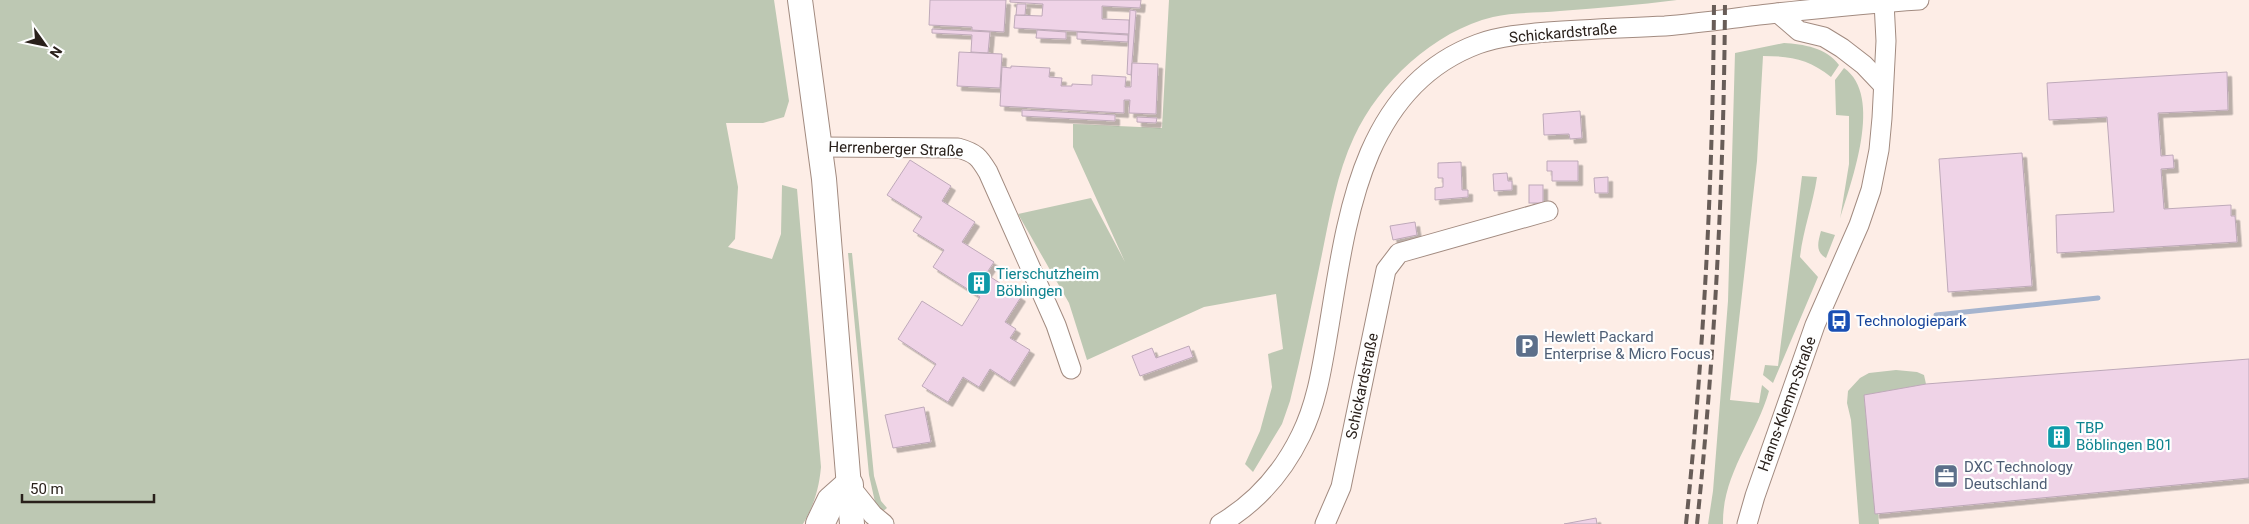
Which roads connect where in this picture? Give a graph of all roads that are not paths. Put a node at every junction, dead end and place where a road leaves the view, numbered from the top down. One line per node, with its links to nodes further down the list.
1 (800, 0): 6 (main road, Herrenberger Straße)
2 (1919, 0): 3 (street, Schickardstraße)
3 (1884, 2): 4 (street, Schickardstraße); 5 (street, Hanns-Klemm-Straße)
4 (1778, 13): 5 (street); 13 (street, Schickardstraße)
5 (1884, 85): 15 (street, Hanns-Klemm-Straße)
6 (821, 147): 8 (street, Herrenberger Straße); 9 (main road, Herrenberger Straße)
7 (1548, 211): 14 (street, Schickardstraße)
8 (1071, 369)
9 (849, 485): 10 (highway); 11 (main road, Herrenberger Straße); 12 (street)
10 (820, 524)
11 (852, 524)
12 (884, 524)
13 (1220, 524)
14 (1325, 524)
15 (1747, 524)

